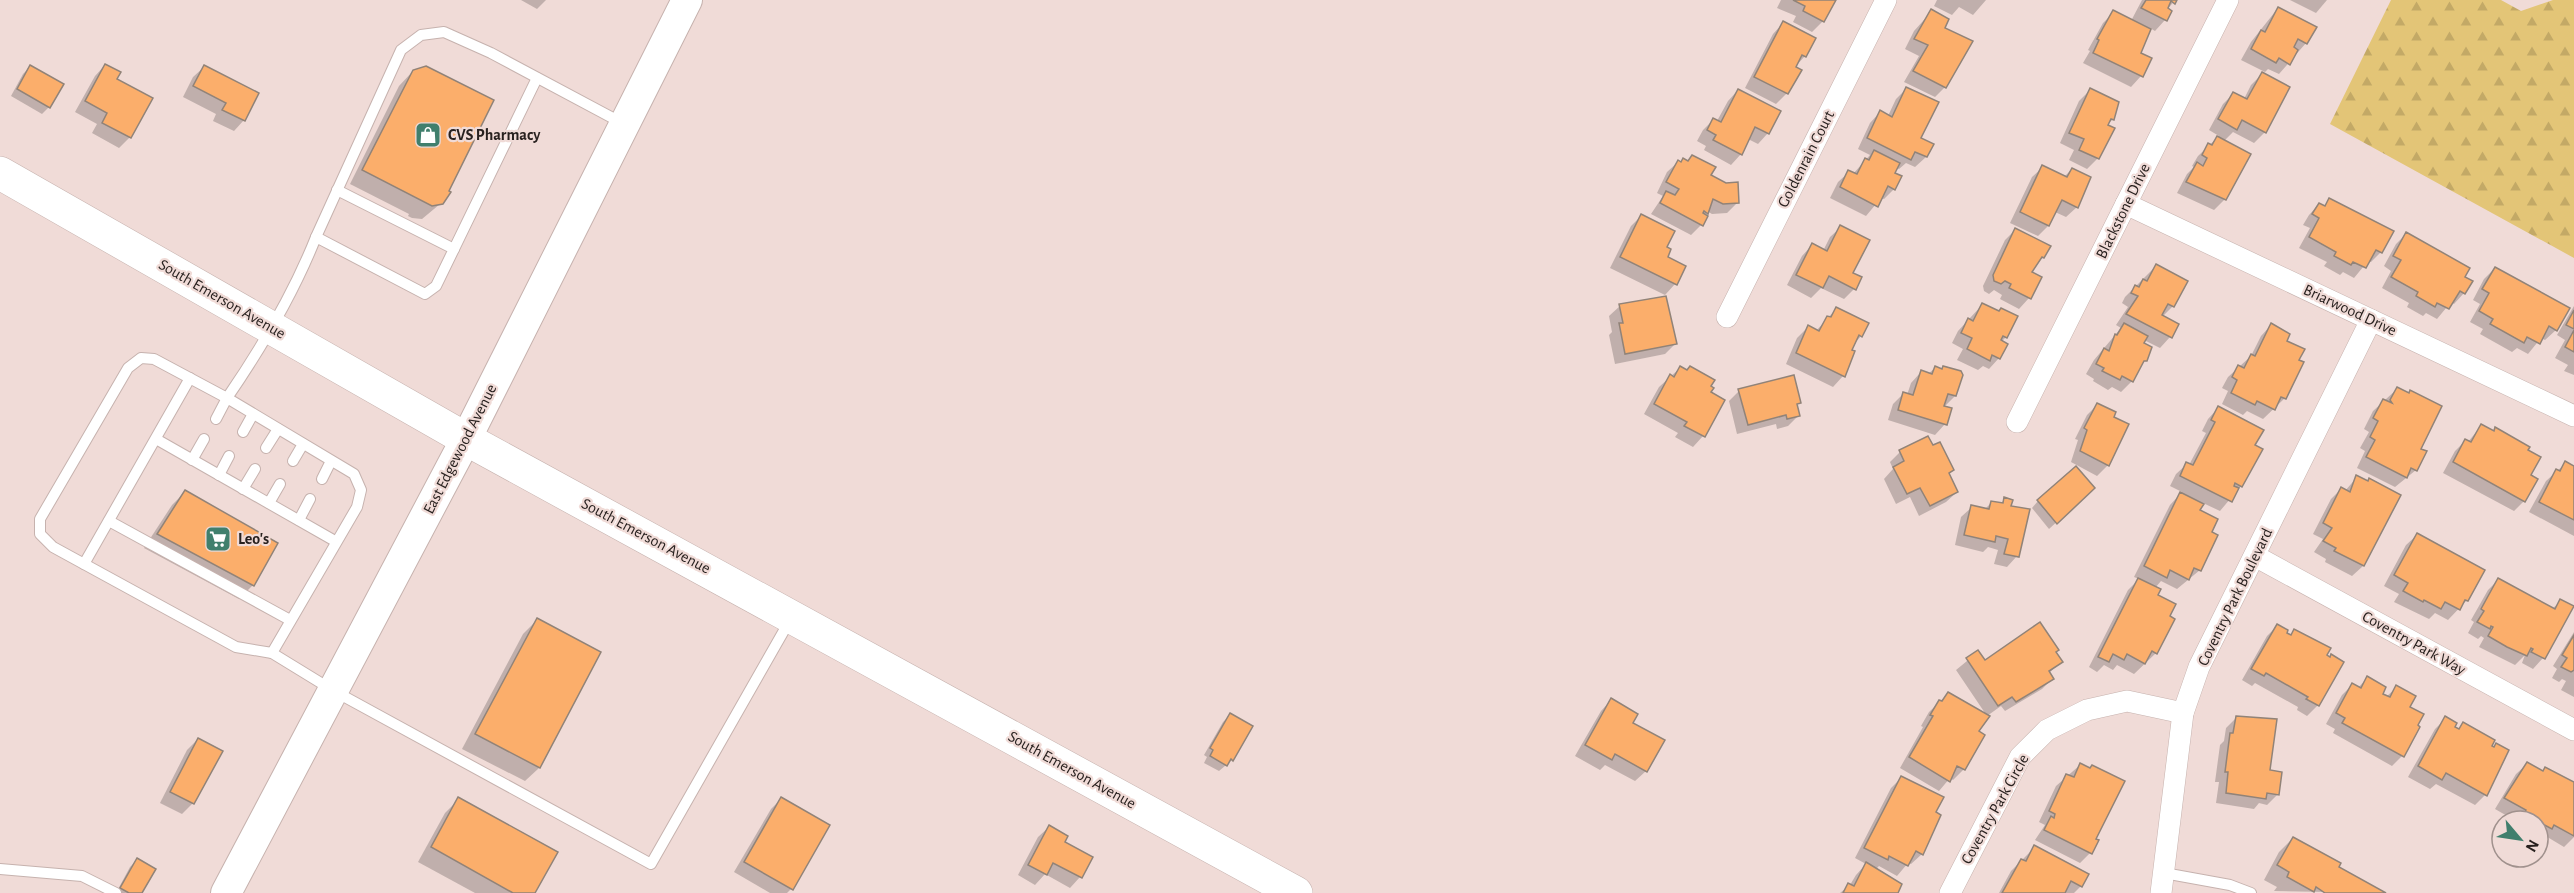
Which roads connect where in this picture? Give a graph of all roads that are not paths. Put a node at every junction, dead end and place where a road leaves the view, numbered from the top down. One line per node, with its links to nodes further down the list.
1 (687, 0): 5 (main road, East Edgewood Avenue)
2 (1886, 0): 11 (street, Goldenrain Court)
3 (2228, 0): 8 (street, Blackstone Drive)
4 (537, 78): 5 (lane); 7 (lane); 10 (lane)
5 (624, 124): 24 (main road, East Edgewood Avenue)
6 (0, 173): 13 (main road, South Emerson Avenue)
7 (337, 190): 9 (lane); 10 (lane)
8 (2126, 204): 12 (street, Briarwood Drive); 19 (street, Blackstone Drive)
9 (316, 237): 10 (lane); 13 (lane)
10 (454, 249)
11 (1727, 317)
12 (2372, 320): 17 (street, Briarwood Drive); 41 (street, Coventry Park Boulevard)
13 (272, 328): 15 (lane); 24 (main road, South Emerson Avenue)
14 (190, 378): 15 (lane); 22 (lane); 42 (lane)
15 (227, 398): 16 (lane); 18 (lane)
16 (253, 414): 20 (lane); 21 (lane)
17 (2574, 416)
18 (216, 419)
19 (2017, 422)
20 (278, 429): 25 (lane); 26 (lane)
21 (243, 432)
22 (156, 439): 28 (lane); 39 (lane)
23 (204, 439): 28 (lane)
24 (466, 439): 43 (main road, South Emerson Avenue); 46 (main road, East Edgewood Avenue)
25 (303, 444): 29 (lane); 30 (lane)
26 (266, 448)
27 (229, 456): 32 (lane)
28 (192, 460): 32 (lane)
29 (293, 461)
30 (331, 461): 33 (lane); 40 (lane)
31 (255, 469): 35 (lane)
32 (219, 475): 35 (lane)
33 (321, 479)
34 (280, 484): 37 (lane)
35 (243, 489): 37 (lane)
36 (310, 500): 38 (lane)
37 (269, 503): 38 (lane)
38 (299, 520): 40 (lane)
39 (109, 521): 42 (lane); 44 (lane)
40 (335, 541): 44 (lane)
41 (2254, 556): 47 (street, Coventry Park Boulevard); 48 (street, Coventry Park Way)
42 (84, 564): 45 (lane)
43 (793, 616): 46 (lane); 53 (main road, South Emerson Avenue)
44 (290, 620): 45 (lane)
45 (272, 653): 46 (lane)
46 (334, 691): 52 (main road, East Edgewood Avenue)
47 (2184, 713): 50 (street, Coventry Park Boulevard); 54 (street, Coventry Park Circle)
48 (2574, 730)
49 (0, 869): 51 (lane)
50 (2163, 883): 55 (lane)
51 (116, 893)
52 (226, 893)
53 (1296, 893)
54 (1950, 893)
55 (2251, 893)

